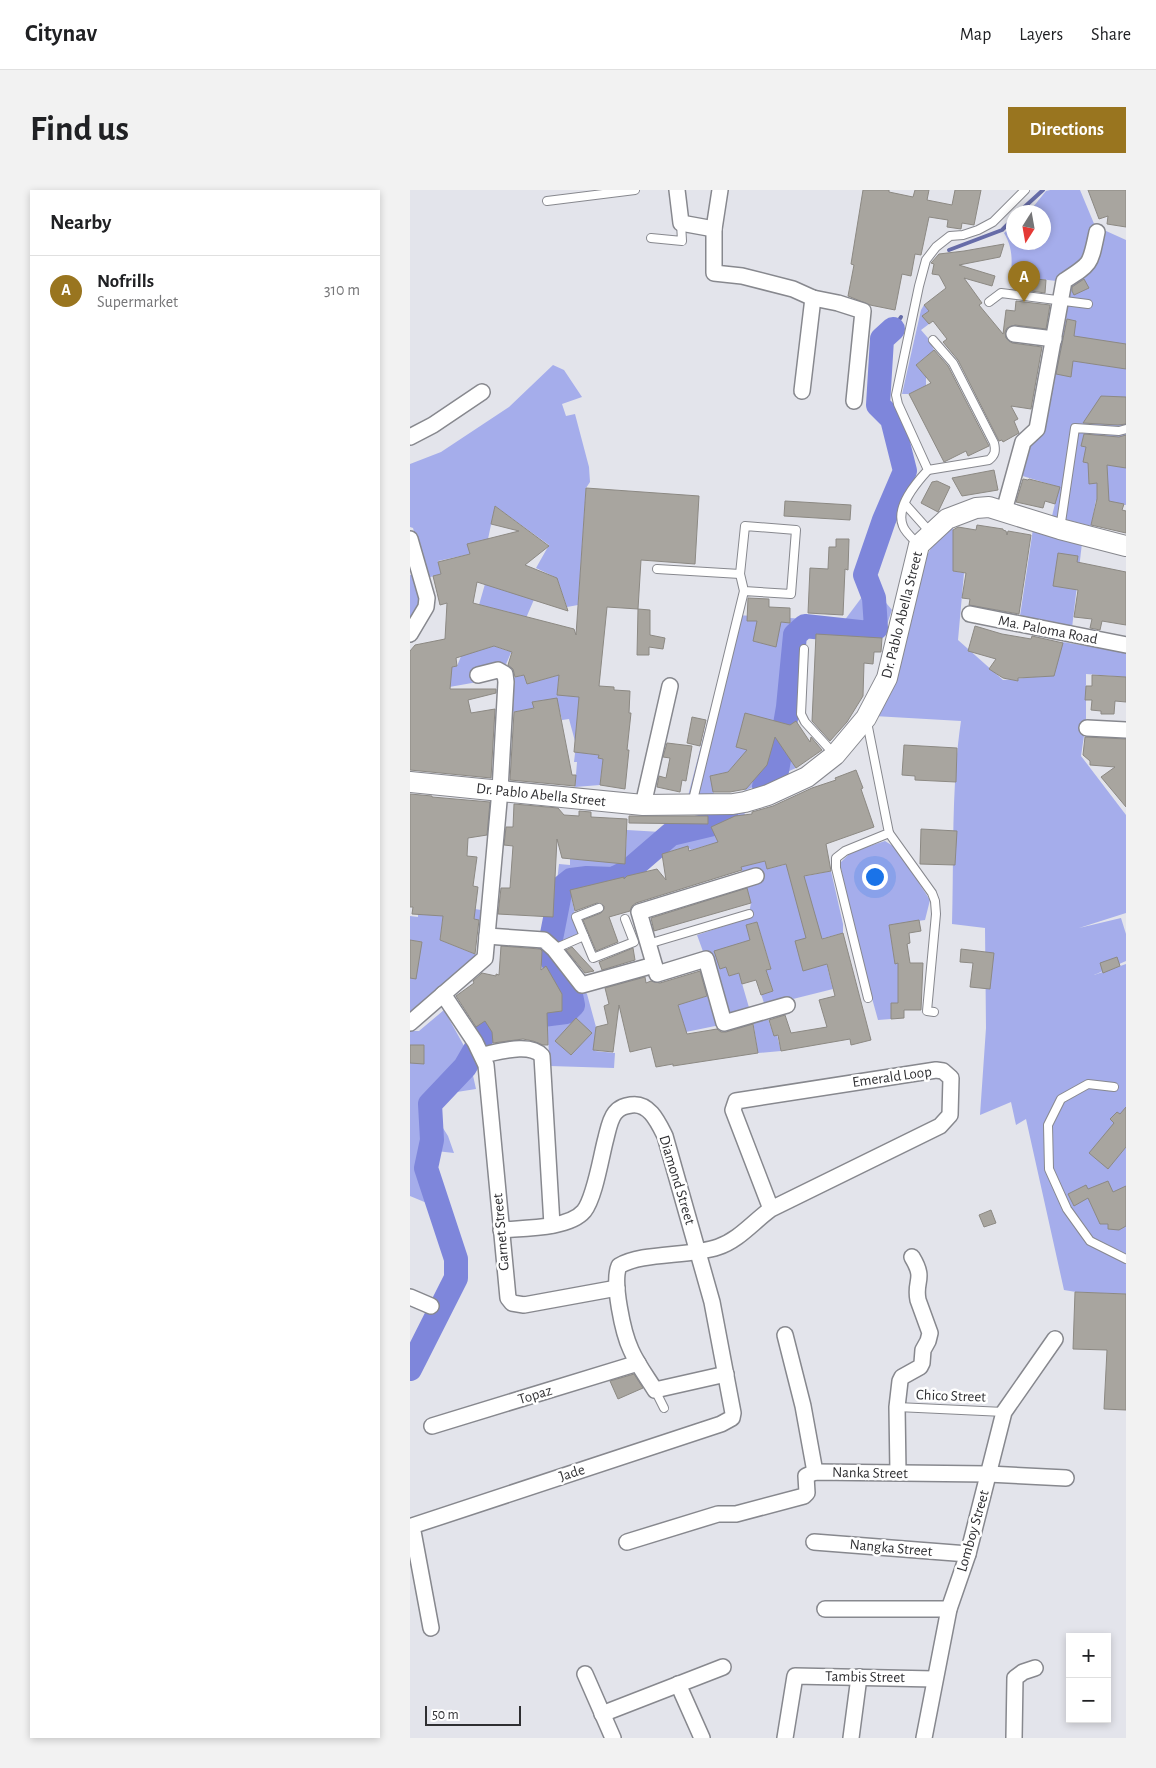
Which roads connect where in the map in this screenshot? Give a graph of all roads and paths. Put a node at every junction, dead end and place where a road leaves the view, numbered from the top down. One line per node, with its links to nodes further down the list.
1 (635, 190): 5 (lane)
2 (677, 190): 6 (street)
3 (720, 190): 7 (street)
4 (1025, 190): 22 (lane)
5 (547, 201)
6 (681, 223): 7 (street); 9 (lane)
7 (714, 228): 10 (street)
8 (1097, 232): 11 (street)
9 (651, 238)
10 (813, 298): 17 (street); 19 (street)
11 (1060, 300): 12 (lane); 13 (lane); 15 (street)
12 (989, 302)
13 (1088, 304)
14 (1014, 334): 15 (street)
15 (1054, 339): 24 (street)
16 (933, 340): 22 (lane)
17 (802, 391)
18 (482, 392): 21 (street)
19 (854, 402)
20 (1126, 429): 25 (lane)
21 (410, 436)
22 (928, 470): 23 (lane)
23 (905, 504): 27 (lane); 27 (lane)
24 (1004, 511): 25 (street, Dr. Pablo Abella Street); 27 (street, Dr. Pablo Abella Street)
25 (1060, 529): 28 (street, Dr. Pablo Abella Street)
26 (410, 538): 33 (street)
27 (925, 539): 38 (street, Dr. Pablo Abella Street)
28 (1126, 546)
29 (657, 569): 30 (lane)
30 (740, 574): 31 (lane); 31 (lane)
31 (744, 591): 45 (lane)
32 (970, 614): 34 (street, Ma. Paloma Road)
33 (410, 634)
34 (1126, 645)
35 (804, 649): 41 (lane)
36 (478, 675): 43 (street)
37 (670, 686): 44 (street)
38 (866, 718): 41 (street, Dr. Pablo Abella Street); 46 (lane)
39 (1087, 728): 40 (street)
40 (1126, 730)
41 (834, 755): 45 (street, Dr. Pablo Abella Street)
42 (410, 782): 43 (street, Dr. Pablo Abella Street)
43 (500, 790): 44 (street, Dr. Pablo Abella Street); 51 (street)
44 (642, 805): 45 (street, Dr. Pablo Abella Street)
45 (691, 806)
46 (889, 833): 57 (lane); 59 (lane)
47 (756, 876): 53 (street)
48 (598, 908): 52 (lane)
49 (749, 914): 53 (lane)
50 (624, 919): 52 (lane)
51 (487, 936): 54 (street); 56 (street)
52 (584, 936): 54 (lane)
53 (648, 944): 55 (street)
54 (554, 948): 55 (street)
55 (654, 965): 58 (street)
56 (443, 994): 60 (street); 61 (street, Garnet Street)
57 (868, 998)
58 (787, 1005)
59 (934, 1012)
60 (410, 1022)
61 (479, 1049): 64 (street); 65 (street, Garnet Street)
62 (1114, 1086): 68 (lane)
63 (771, 1209): 63 (street, Emerald Loop); 66 (street, Emerald Loop)
64 (552, 1225): 65 (street, Diamond Street); 66 (street, Diamond Street)
65 (501, 1230): 69 (street, Garnet Street)
66 (698, 1252): 69 (street, Emerald Loop); 75 (street, Diamond Street)
67 (912, 1257): 77 (street)
68 (1126, 1259)
69 (617, 1288): 74 (street, Emerald Loop)
70 (410, 1297): 71 (street)
71 (431, 1306)
72 (785, 1335): 82 (street, Nanka Street)
73 (1055, 1339): 79 (street, Lomboy Street)
74 (638, 1363): 76 (street, Emerald Loop); 81 (street, Topaz)
75 (726, 1374): 76 (street); 80 (street, Diamond Street)
76 (655, 1390): 78 (lane)
77 (898, 1407): 79 (lane, Chico Street); 83 (street)
78 (664, 1408)
79 (1004, 1412): 84 (street, Lomboy Street)
80 (732, 1418): 91 (street, Jade)
81 (432, 1426)
82 (815, 1472): 83 (street, Nanka Street); 86 (street)
83 (898, 1473): 84 (street, Nanka Street)
84 (988, 1474): 85 (street, Nanka Street); 88 (street, Lomboy Street)
85 (1066, 1478)
86 (627, 1542)
87 (814, 1542): 88 (street, Nangka Street)
88 (968, 1554): 90 (street, Lomboy Street)
89 (825, 1609): 90 (street)
90 (949, 1609): 96 (street, Lomboy Street)
91 (430, 1628)
92 (723, 1667): 97 (street)
93 (1035, 1668): 104 (street)
94 (585, 1674): 98 (street)
95 (859, 1677): 96 (street, Tambis Street); 101 (street, Tambis Street); 102 (street)
96 (934, 1679): 103 (street, Lomboy Street)
97 (678, 1684): 98 (street); 100 (street)
98 (602, 1714): 99 (street)
99 (613, 1738)
100 (702, 1738)
101 (785, 1738)
102 (851, 1738)
103 (924, 1738)
104 (1014, 1738)

